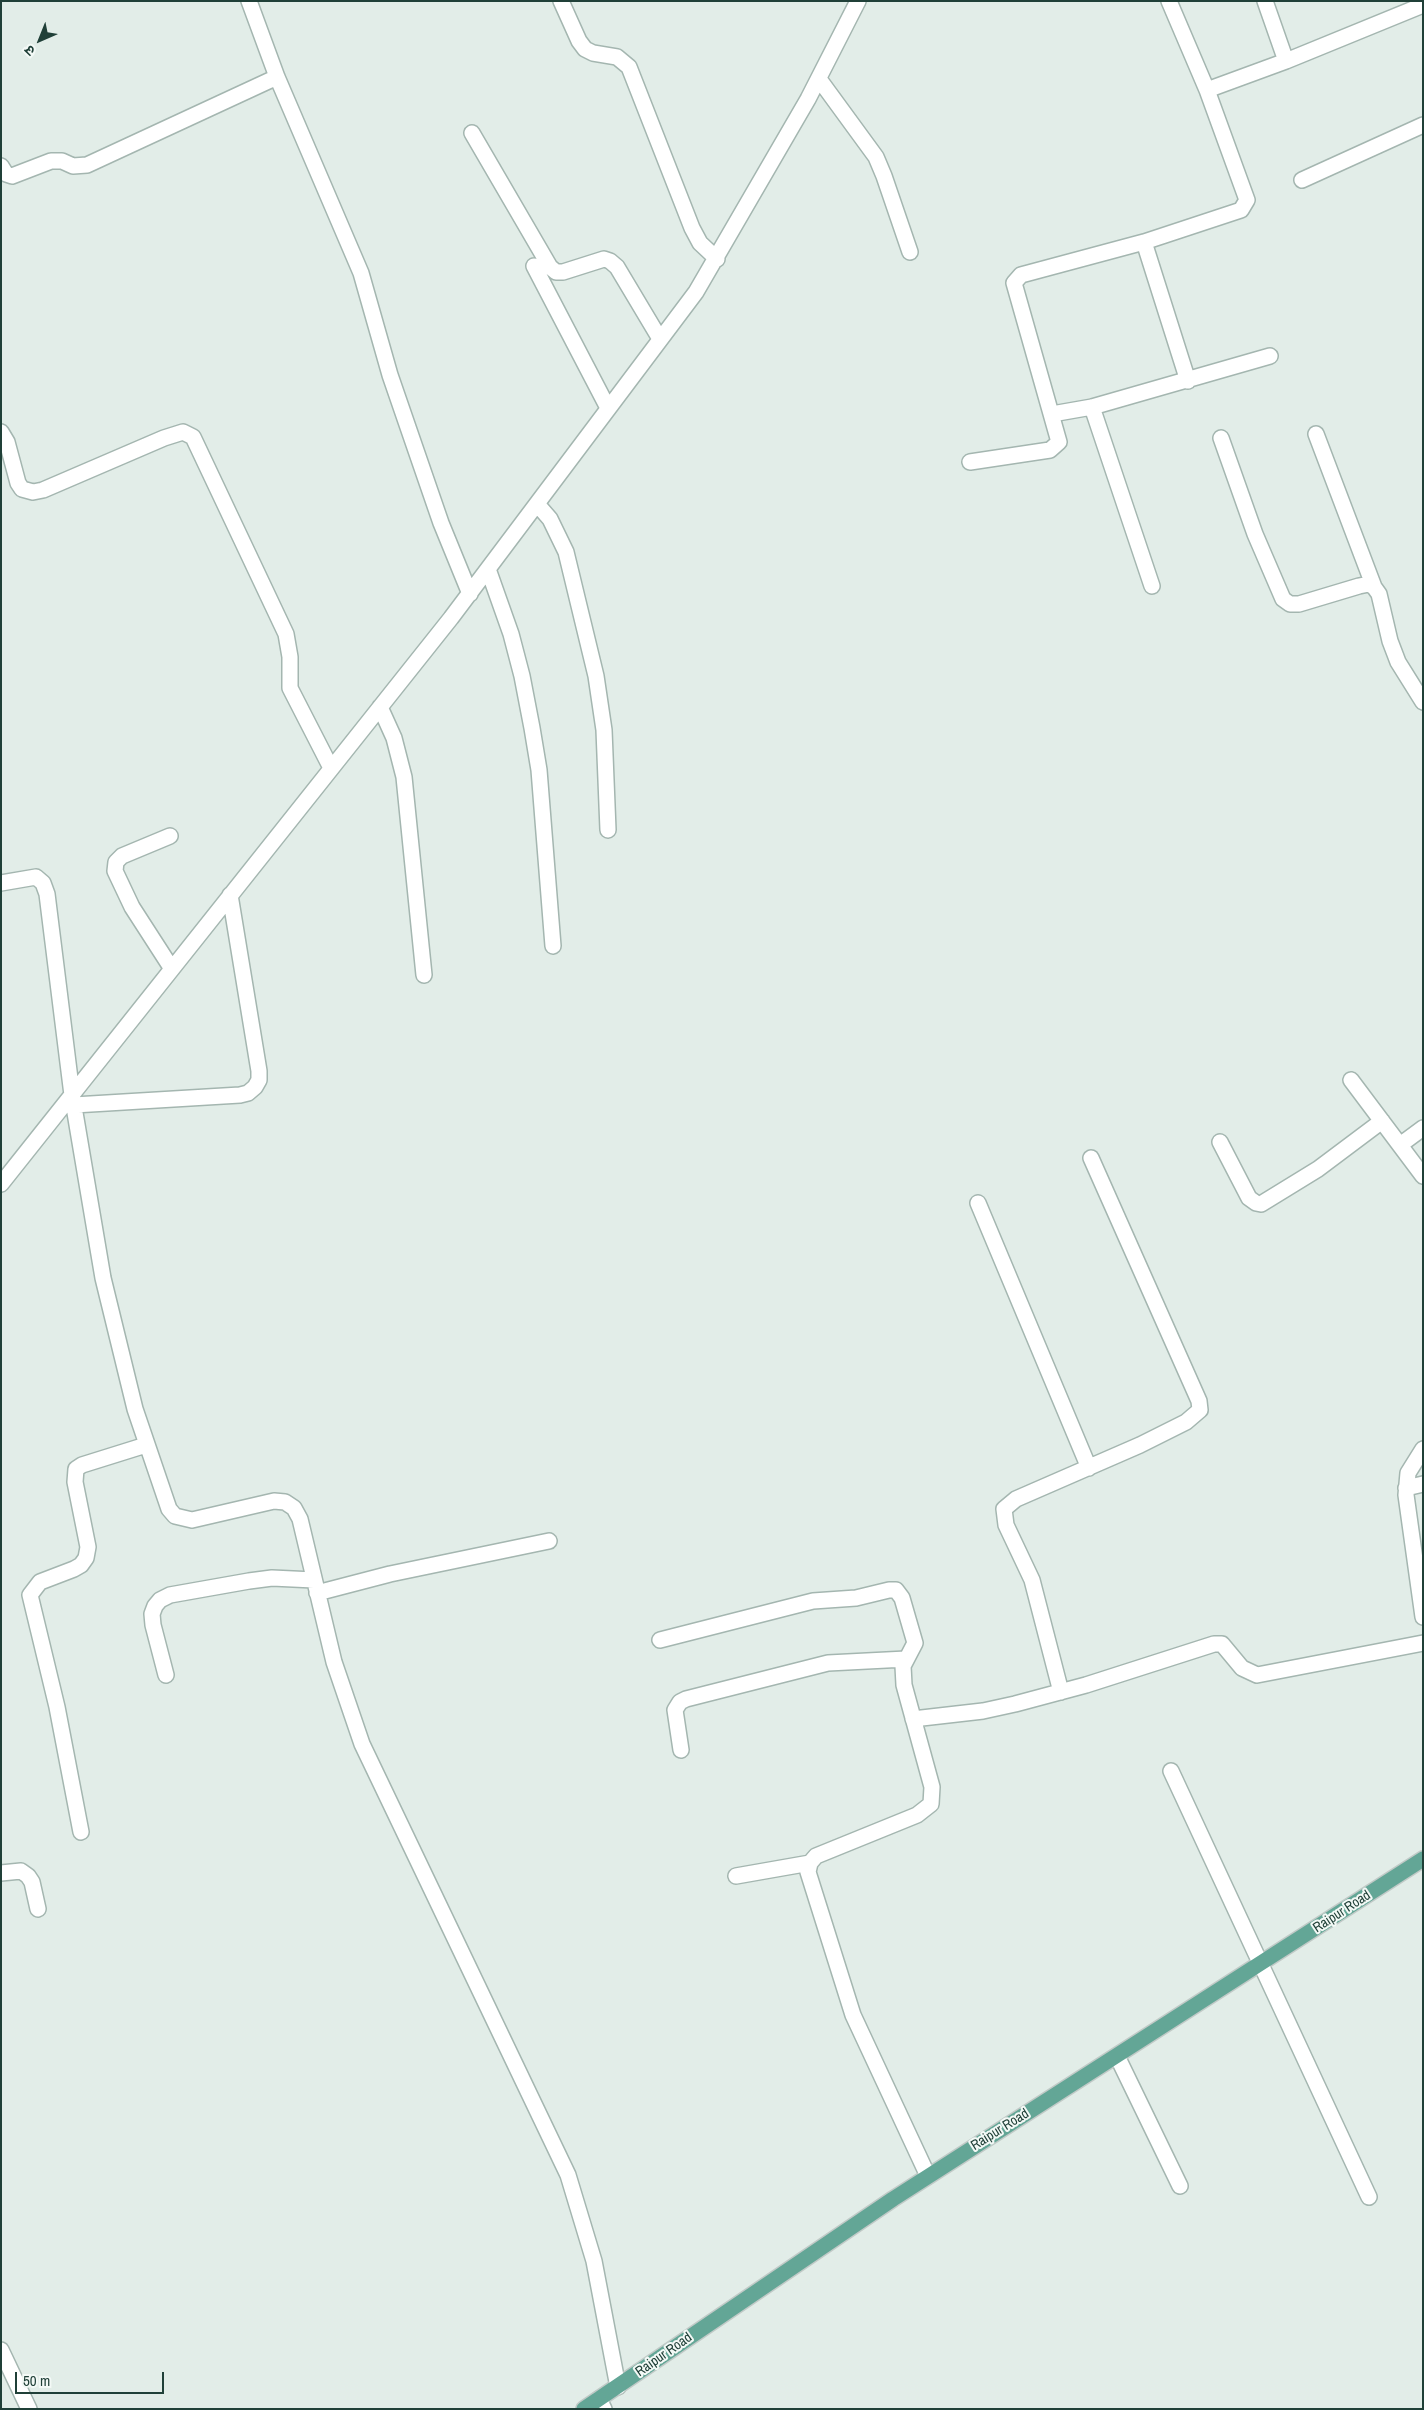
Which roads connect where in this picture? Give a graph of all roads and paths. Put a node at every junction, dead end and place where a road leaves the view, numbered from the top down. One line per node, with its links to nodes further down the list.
1 (249, 1): 8 (street)
2 (561, 1): 17 (street)
3 (858, 1): 9 (street)
4 (1169, 1): 10 (street)
5 (1265, 1): 7 (street)
6 (1423, 4): 7 (street)
7 (1286, 61): 10 (street)
8 (277, 77): 13 (street); 33 (street)
9 (819, 78): 16 (street); 17 (street)
10 (1207, 90): 15 (street)
11 (1423, 124): 14 (street)
12 (472, 133): 19 (street)
13 (1, 166)
14 (1302, 180)
15 (1144, 242): 21 (street); 24 (street)
16 (910, 252)
17 (717, 259): 19 (street)
18 (534, 266): 23 (street)
19 (660, 339): 23 (street)
20 (1270, 356): 21 (street)
21 (1188, 381): 22 (street)
22 (1092, 407): 24 (street); 31 (street)
23 (608, 408): 29 (street)
24 (1052, 414): 28 (street)
25 (1, 432): 36 (street)
26 (1316, 434): 32 (street)
27 (1221, 438): 32 (street)
28 (970, 462)
29 (537, 504): 30 (street); 37 (street)
30 (488, 569): 33 (street); 41 (street)
31 (1152, 586)
32 (1374, 587): 34 (street)
33 (470, 594): 35 (street)
34 (1423, 702)
35 (380, 707): 36 (street); 43 (street)
36 (331, 768): 40 (street)
37 (608, 830)
38 (170, 836): 42 (street)
39 (1, 883): 45 (street)
40 (230, 895): 42 (street); 45 (street)
41 (553, 946)
42 (172, 969): 45 (street)
43 (424, 975)
44 (1352, 1080): 46 (street)
45 (73, 1100): 52 (street); 54 (street)
46 (1382, 1121): 48 (street); 49 (street)
47 (1423, 1128): 49 (street)
48 (1220, 1142)
49 (1400, 1145): 51 (street)
50 (1091, 1158): 56 (street)
51 (1423, 1176)
52 (1, 1184)
53 (978, 1203): 56 (street)
54 (146, 1446): 60 (street); 70 (street)
55 (1423, 1449): 58 (street)
56 (1089, 1468): 66 (street)
57 (1423, 1484): 58 (street)
58 (1406, 1488): 61 (street)
59 (550, 1541): 60 (street)
60 (315, 1586): 65 (street); 82 (street)
61 (1423, 1617)
62 (660, 1640): 64 (street)
63 (1423, 1643): 66 (street)
64 (906, 1659): 67 (street); 68 (street)
65 (166, 1675)
66 (1061, 1692): 67 (street)
67 (913, 1719): 72 (street)
68 (681, 1750)
69 (1171, 1771): 76 (street)
70 (81, 1832)
71 (1423, 1859): 76 (main road, Raipur Road)
72 (810, 1863): 74 (street); 78 (street)
73 (1, 1873): 75 (street)
74 (736, 1876)
75 (38, 1909)
76 (1260, 1965): 77 (main road, Raipur Road); 80 (street)
77 (1117, 2056): 78 (main road, Raipur Road); 79 (street)
78 (928, 2176): 82 (main road, Raipur Road)
79 (1180, 2186)
80 (1369, 2197)
81 (1, 2350): 84 (street)
82 (618, 2387): 83 (main road, Raipur Road)
83 (602, 2404): 85 (main road, Raipur Road)
84 (30, 2409)
85 (584, 2409)

